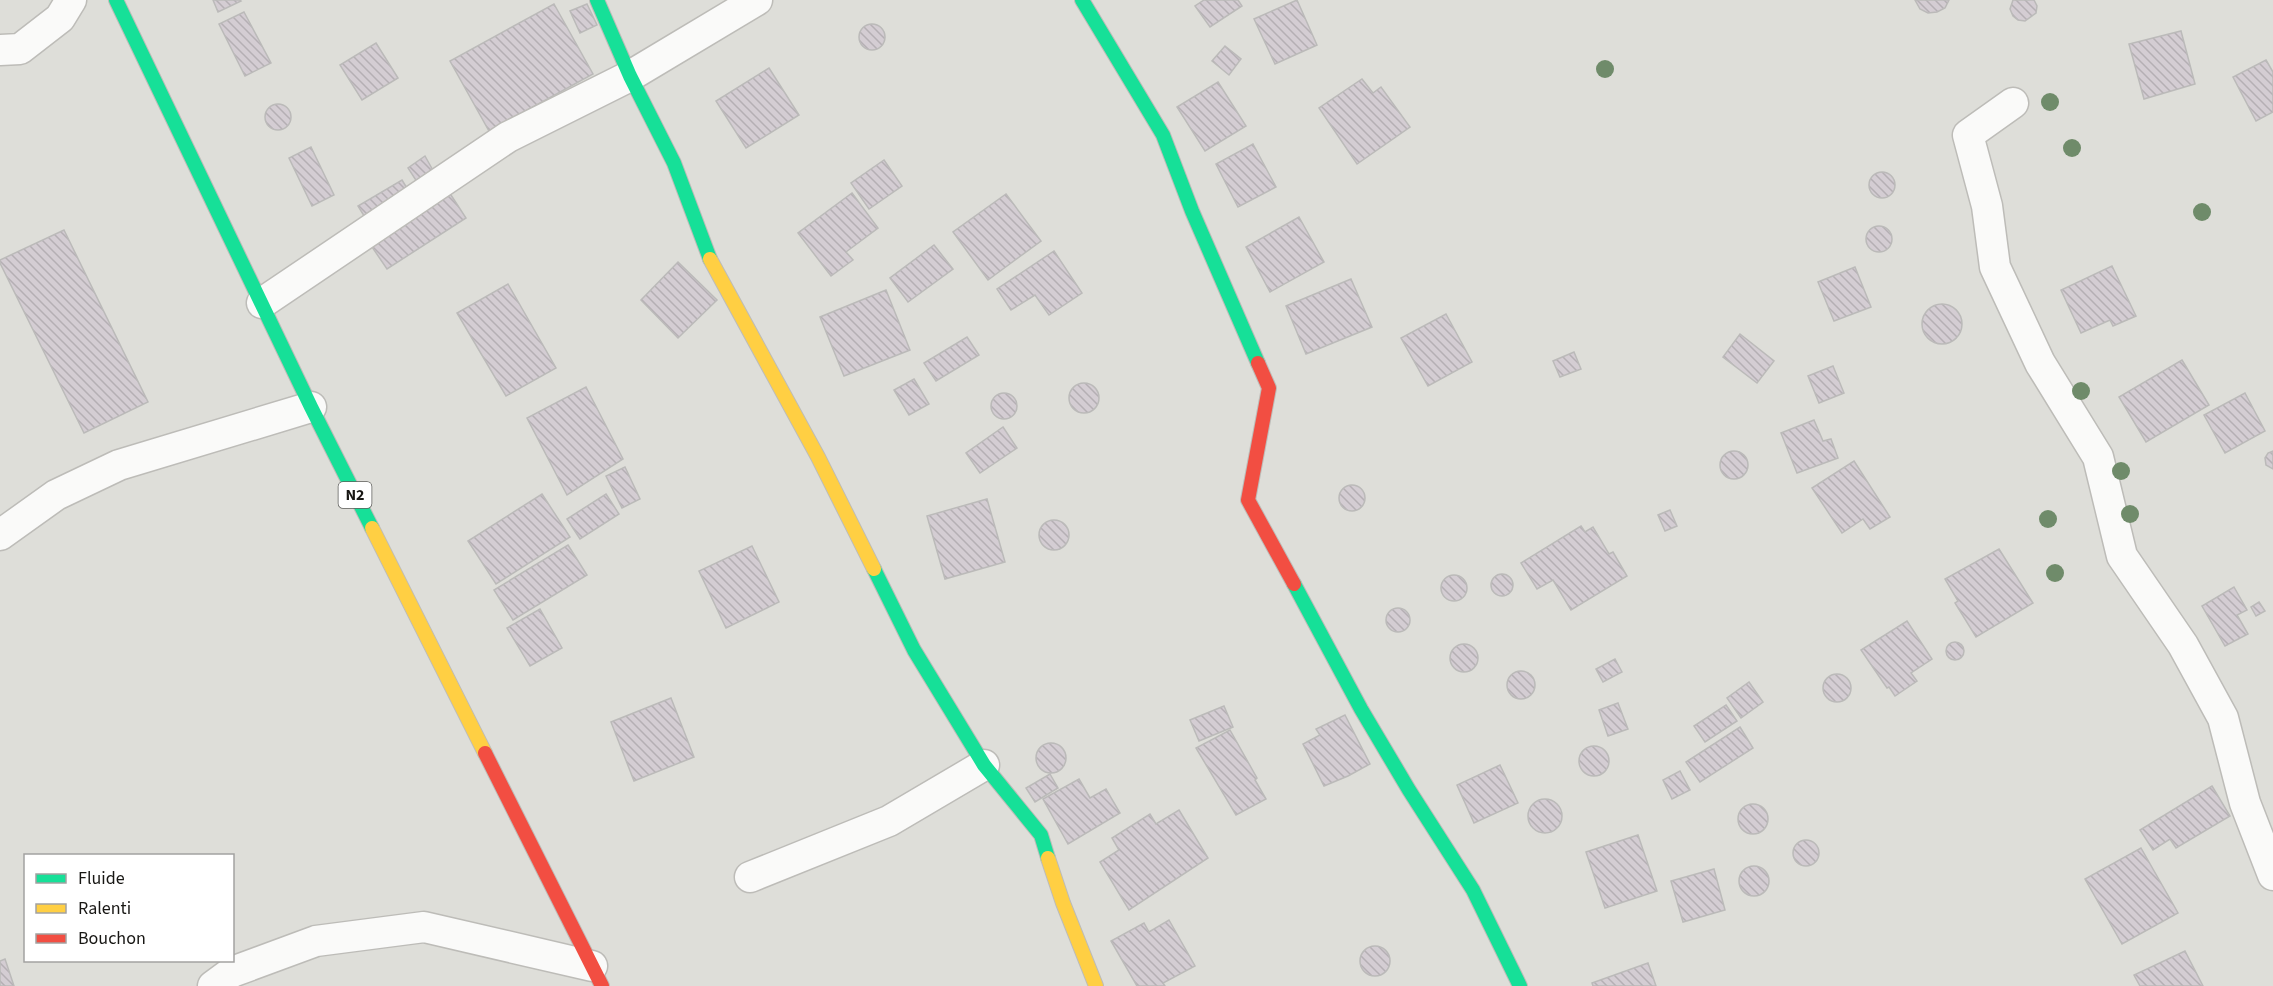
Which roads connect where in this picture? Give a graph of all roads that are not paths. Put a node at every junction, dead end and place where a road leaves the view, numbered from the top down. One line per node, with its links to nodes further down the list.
1 (71, 0): 6 (street)
2 (116, 0): 9 (main road, N2)
3 (597, 0): 7 (main road)
4 (757, 0): 7 (street)
5 (1082, 0): 18 (main road)
6 (0, 50)
7 (630, 76): 9 (street); 12 (main road)
8 (2013, 103): 13 (street)
9 (262, 303): 10 (main road, N2)
10 (311, 406): 11 (street); 15 (main road, N2)
11 (0, 535)
12 (984, 765): 14 (street); 17 (main road)
13 (2273, 875)
14 (750, 877)
15 (597, 976): 16 (street)
16 (213, 986)
17 (1096, 986)
18 (1520, 986)

